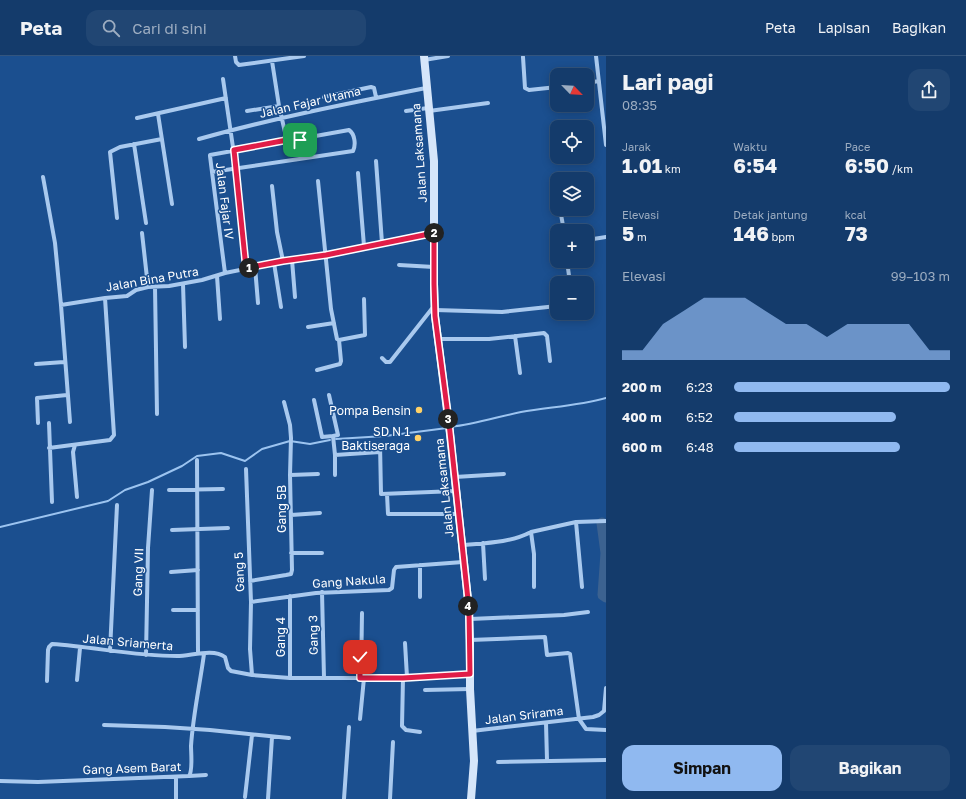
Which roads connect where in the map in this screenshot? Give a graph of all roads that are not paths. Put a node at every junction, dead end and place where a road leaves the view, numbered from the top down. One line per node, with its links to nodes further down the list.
1 (235, 56): 7 (street)
2 (304, 56): 7 (street)
3 (448, 56): 5 (street)
4 (596, 56): 9 (street)
5 (424, 58): 11 (main road, Jalan Laksamana)
6 (523, 58): 12 (street)
7 (272, 61): 17 (street)
8 (223, 79): 15 (street)
9 (599, 81): 10 (street); 29 (street)
10 (594, 82)
11 (426, 88): 14 (street, Jalan Fajar Utama); 18 (main road, Jalan Laksamana)
12 (550, 88)
13 (324, 97): 14 (street)
14 (376, 97): 23 (street, Jalan Fajar Utama)
15 (226, 98): 21 (street); 24 (street)
16 (488, 103): 18 (street)
17 (278, 106): 19 (street); 23 (street)
18 (428, 110): 20 (street); 42 (main road, Jalan Laksamana)
19 (247, 111)
20 (406, 111)
21 (158, 114): 22 (street); 26 (street)
22 (137, 118)
23 (282, 119): 24 (street, Jalan Fajar Utama); 27 (street)
24 (230, 130): 25 (street, Jalan Fajar Utama); 30 (street)
25 (199, 139)
26 (162, 140): 28 (street); 38 (street)
27 (287, 140): 30 (street); 32 (street)
28 (134, 144): 39 (street); 40 (street)
29 (606, 145)
30 (234, 150): 32 (street); 33 (street, Jalan Fajar IV)
31 (376, 161): 45 (street)
32 (236, 168): 33 (street); 54 (street)
33 (212, 172): 55 (street, Jalan Fajar IV)
34 (358, 173): 46 (street)
35 (43, 177): 64 (street)
36 (318, 181): 47 (street)
37 (272, 186): 49 (street)
38 (172, 204)
39 (117, 218)
40 (146, 223)
41 (142, 233): 58 (street)
42 (434, 233): 45 (street, Jalan Bina Putra); 53 (main road, Jalan Laksamana)
43 (606, 237): 44 (street)
44 (594, 239)
45 (382, 243): 46 (street, Jalan Bina Putra)
46 (364, 246): 47 (street, Jalan Bina Putra)
47 (326, 255): 48 (street, Jalan Bina Putra); 69 (street)
48 (292, 260): 49 (street, Jalan Bina Putra); 60 (street)
49 (283, 261): 50 (street, Jalan Bina Putra)
50 (274, 263): 52 (street, Jalan Bina Putra); 65 (street)
51 (399, 265): 53 (street)
52 (255, 267): 54 (street, Jalan Bina Putra); 63 (street)
53 (434, 267): 67 (main road, Jalan Laksamana)
54 (246, 268): 55 (street, Jalan Bina Putra)
55 (225, 273): 56 (street, Jalan Bina Putra)
56 (217, 276): 57 (street, Jalan Bina Putra); 68 (street)
57 (183, 284): 59 (street, Jalan Bina Putra); 74 (street)
58 (148, 287): 59 (street, Jalan Bina Putra); 61 (street, Jalan Bina Putra)
59 (155, 287): 85 (street)
60 (296, 297)
61 (105, 298): 64 (street, Jalan Bina Putra); 91 (street)
62 (364, 299): 73 (street)
63 (258, 303)
64 (61, 305): 77 (street)
65 (281, 307)
66 (550, 307): 67 (street)
67 (435, 308): 72 (main road, Jalan Laksamana); 75 (street)
68 (220, 319)
69 (334, 323): 70 (street); 73 (street)
70 (308, 327)
71 (515, 336): 72 (street); 76 (street); 80 (street)
72 (438, 339): 101 (main road, Jalan Laksamana)
73 (339, 340): 79 (street)
74 (185, 347)
75 (382, 358)
76 (550, 361)
77 (64, 362): 78 (street); 82 (street)
78 (36, 364)
79 (317, 370)
80 (520, 373)
81 (330, 394): 89 (street)
82 (67, 395): 86 (street); 87 (street)
83 (314, 400): 89 (street)
84 (284, 402): 99 (street, Gang 5B)
85 (157, 414)
86 (70, 422)
87 (38, 423)
88 (49, 423): 92 (street)
89 (333, 436): 94 (street)
90 (380, 444): 93 (street)
91 (75, 445): 92 (street); 108 (street)
92 (49, 448): 109 (street)
93 (380, 452): 94 (street); 107 (street)
94 (335, 455): 100 (street)
95 (197, 460): 105 (street)
96 (246, 469): 129 (street, Gang 5)
97 (318, 474): 99 (street)
98 (504, 474): 101 (street)
99 (290, 475): 112 (street, Gang 5B)
100 (335, 475)
101 (455, 477): 106 (main road, Jalan Laksamana)
102 (223, 489): 105 (street)
103 (152, 490): 147 (street, Gang VII)
104 (169, 490): 105 (street)
105 (197, 490): 117 (street)
106 (456, 491): 107 (street); 113 (main road, Jalan Laksamana)
107 (387, 494): 113 (street)
108 (76, 497)
109 (52, 502)
110 (117, 505): 144 (street)
111 (320, 513): 112 (street)
112 (291, 514): 122 (street, Gang 5B)
113 (459, 514): 121 (main road, Jalan Laksamana)
114 (606, 520): 115 (street)
115 (576, 522): 119 (street); 131 (street)
116 (228, 528): 117 (street)
117 (197, 529): 118 (street); 126 (street)
118 (172, 530)
119 (531, 532): 120 (street); 130 (street)
120 (483, 543): 121 (street); 128 (street)
121 (462, 545): 124 (main road, Jalan Laksamana)
122 (291, 553): 123 (street); 129 (street, Gang 5B)
123 (322, 553)
124 (464, 562): 125 (street, Gang Nakula); 140 (main road, Jalan Laksamana)
125 (420, 565): 132 (street, Gang Nakula); 134 (street)
126 (198, 570): 127 (street); 137 (street)
127 (171, 572)
128 (485, 579)
129 (250, 581): 135 (street, Gang 5)
130 (534, 587)
131 (582, 587)
132 (322, 592): 133 (street, Gang Nakula); 151 (street, Gang 3)
133 (290, 596): 135 (street, Gang Nakula); 150 (street, Gang 4)
134 (420, 597)
135 (251, 602): 149 (street, Gang 5)
136 (173, 610): 137 (street)
137 (198, 610): 145 (street)
138 (588, 612): 140 (street)
139 (362, 613): 152 (street)
140 (469, 619): 141 (main road, Jalan Laksamana)
141 (470, 640): 148 (main road, Jalan Laksamana); 159 (street)
142 (405, 643): 153 (street)
143 (80, 648): 144 (street, Jalan Sriamerta); 154 (street); 155 (street, Jalan Sriamerta)
144 (110, 651): 147 (street, Jalan Sriamerta)
145 (198, 653): 146 (street, Jalan Sriamerta); 147 (street, Jalan Sriamerta)
146 (204, 654): 149 (street, Jalan Sriamerta); 164 (street, Gang Asem Barat)
147 (146, 656)
148 (470, 674): 153 (street, Jalan Sriamerta); 157 (main road, Jalan Laksamana)
149 (252, 675): 150 (street, Jalan Sriamerta)
150 (290, 678): 151 (street, Jalan Sriamerta)
151 (324, 678): 152 (street, Jalan Sriamerta)
152 (362, 678): 153 (street, Jalan Sriamerta); 160 (street)
153 (405, 678): 167 (street)
154 (77, 680)
155 (47, 682)
156 (606, 688): 159 (street, Jalan Srirama)
157 (470, 689): 158 (street); 166 (main road, Jalan Laksamana)
158 (425, 690)
159 (579, 718): 161 (street, Jalan Srirama); 165 (street, Jalan Srirama)
160 (360, 719)
161 (546, 723): 166 (street, Jalan Srirama); 172 (street)
162 (104, 725): 164 (street)
163 (349, 727): 182 (street)
164 (193, 729): 168 (street); 176 (street, Gang Asem Barat)
165 (606, 730)
166 (472, 731): 184 (main road, Jalan Laksamana)
167 (420, 732)
168 (252, 735): 169 (street); 179 (street)
169 (272, 737): 170 (street); 181 (street)
170 (289, 738)
171 (393, 742): 183 (street)
172 (547, 760): 173 (street); 174 (street)
173 (606, 760)
174 (498, 762)
175 (176, 776): 176 (street, Gang Asem Barat); 178 (street, Gang Asem Barat); 180 (street)
176 (189, 776): 177 (street)
177 (206, 776)
178 (0, 781)
179 (245, 797)
180 (176, 799)
181 (268, 799)
182 (344, 799)
183 (390, 799)
184 (471, 799)

